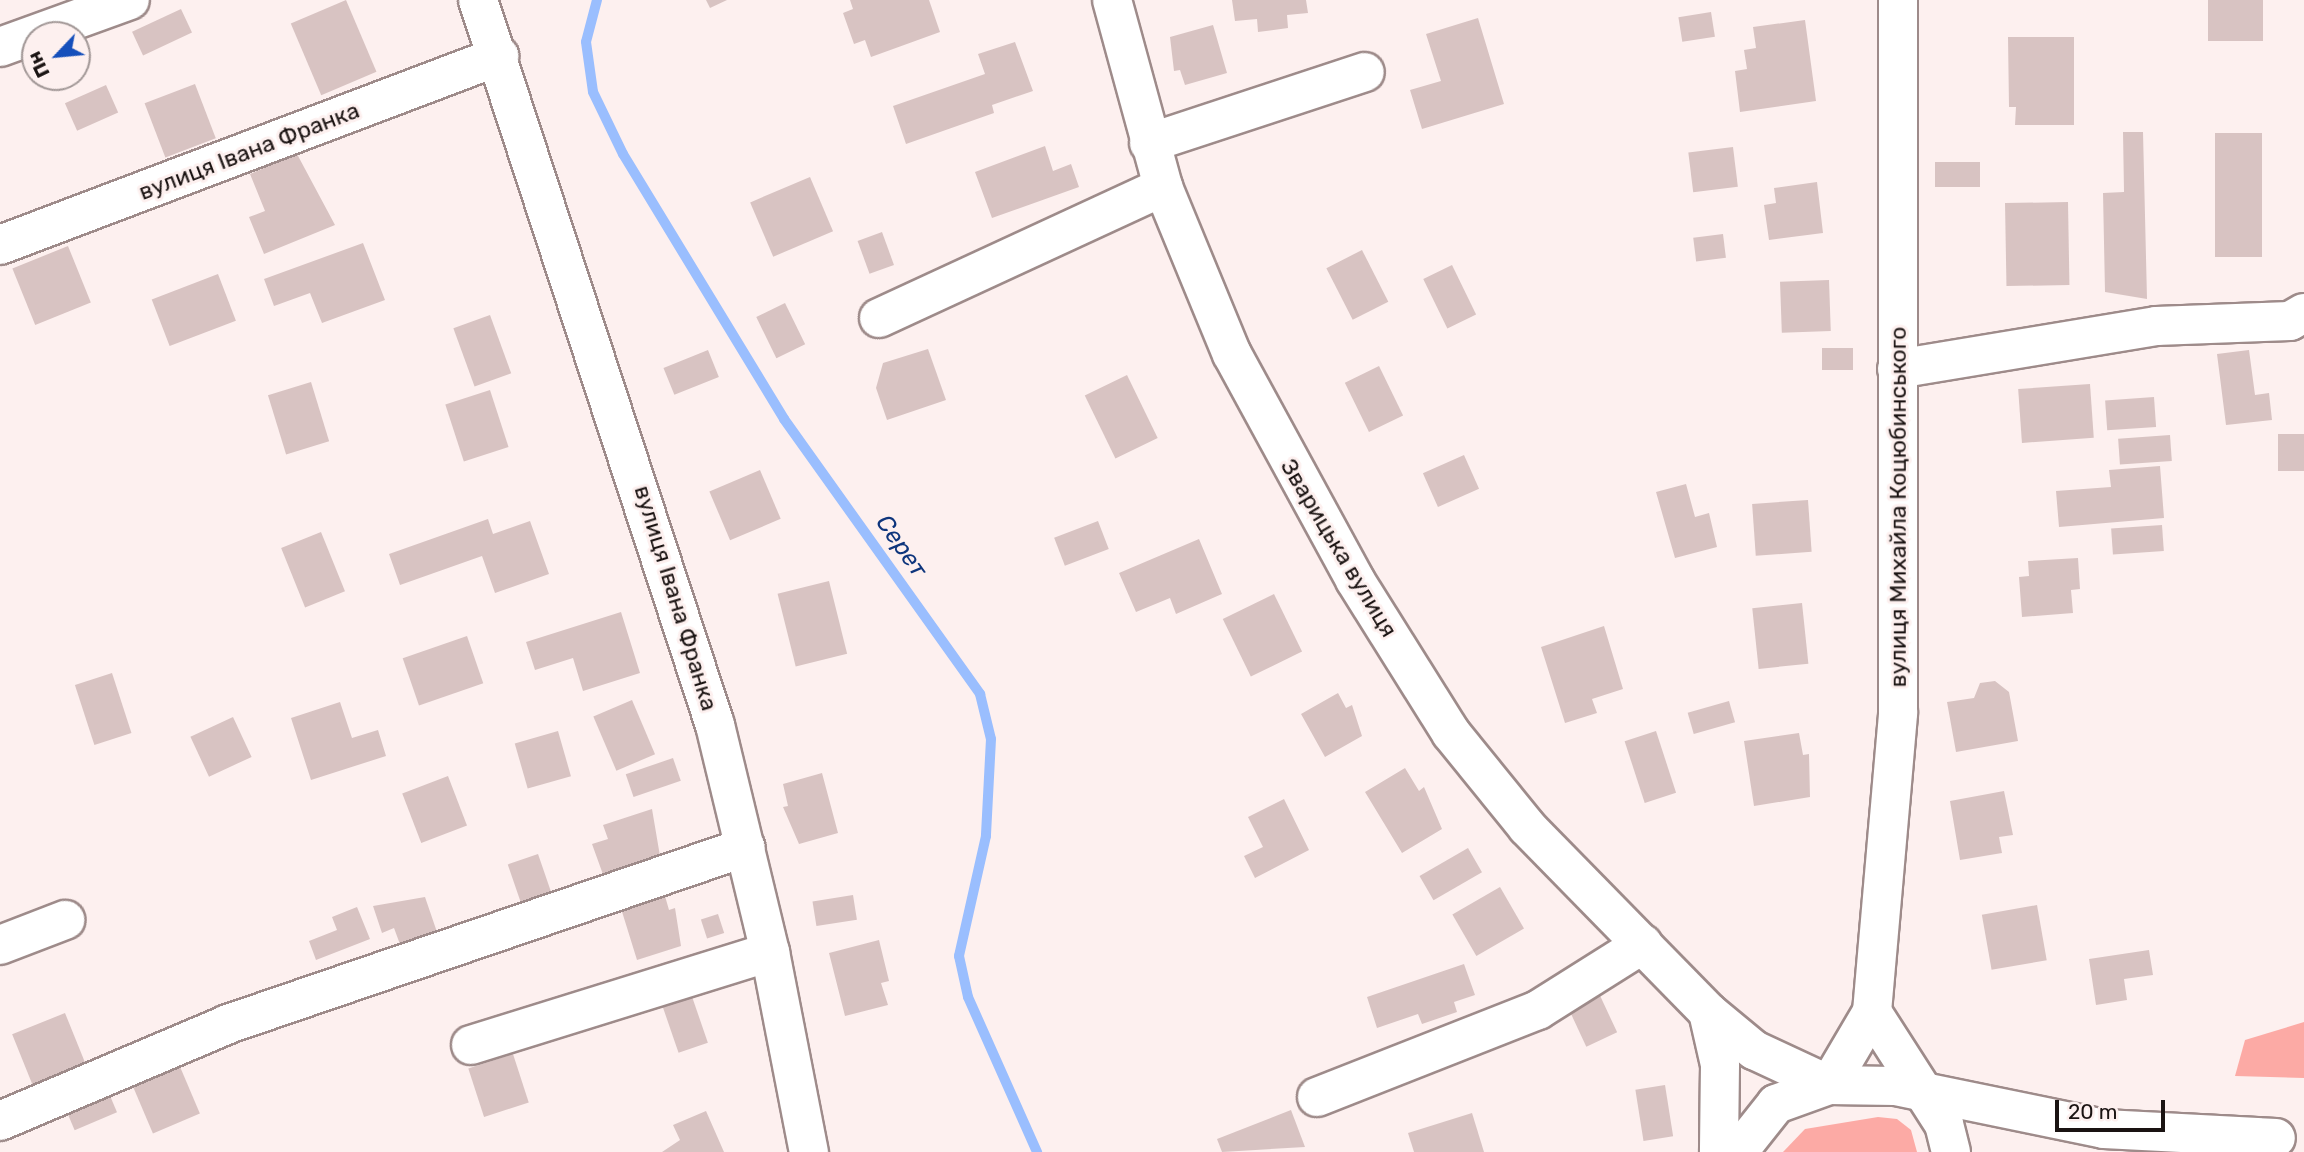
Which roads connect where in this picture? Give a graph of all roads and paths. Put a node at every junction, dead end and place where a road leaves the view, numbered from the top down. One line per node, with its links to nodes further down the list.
1 (131, 0): 5 (street)
2 (478, 0): 6 (street, вулиця Івана Франка)
3 (1112, 0): 8 (street, Зварицька вулиця)
4 (1898, 0): 13 (street, вулиця Михайла Коцюбинського)
5 (0, 47)
6 (499, 56): 10 (street, вулиця Івана Франка); 14 (street, вулиця Івана Франка)
7 (1365, 72): 8 (street)
8 (1149, 143): 9 (street, Зварицька вулиця)
9 (1163, 187): 12 (street); 16 (street, Зварицька вулиця)
10 (0, 246)
11 (2304, 313): 13 (street)
12 (879, 318)
13 (1897, 369): 20 (street, вулиця Михайла Коцюбинського)
14 (746, 847): 18 (street, вулиця Івана Франка); 25 (street)
15 (65, 920): 17 (street)
16 (1643, 944): 19 (street, Зварицька вулиця); 24 (street)
17 (0, 945)
18 (770, 953): 21 (street); 28 (street, вулиця Івана Франка)
19 (1707, 1012): 22 (street, Зварицька вулиця); 27 (street, Зварицька вулиця)
20 (1872, 1012): 22 (street); 23 (street)
21 (471, 1045)
22 (1829, 1085): 23 (street); 27 (street)
23 (1926, 1093): 26 (street); 29 (street)
24 (1317, 1097)
25 (0, 1121)
26 (2290, 1136): 30 (street)
27 (1736, 1149)
28 (809, 1152)
29 (1951, 1152)
30 (2219, 1152)

